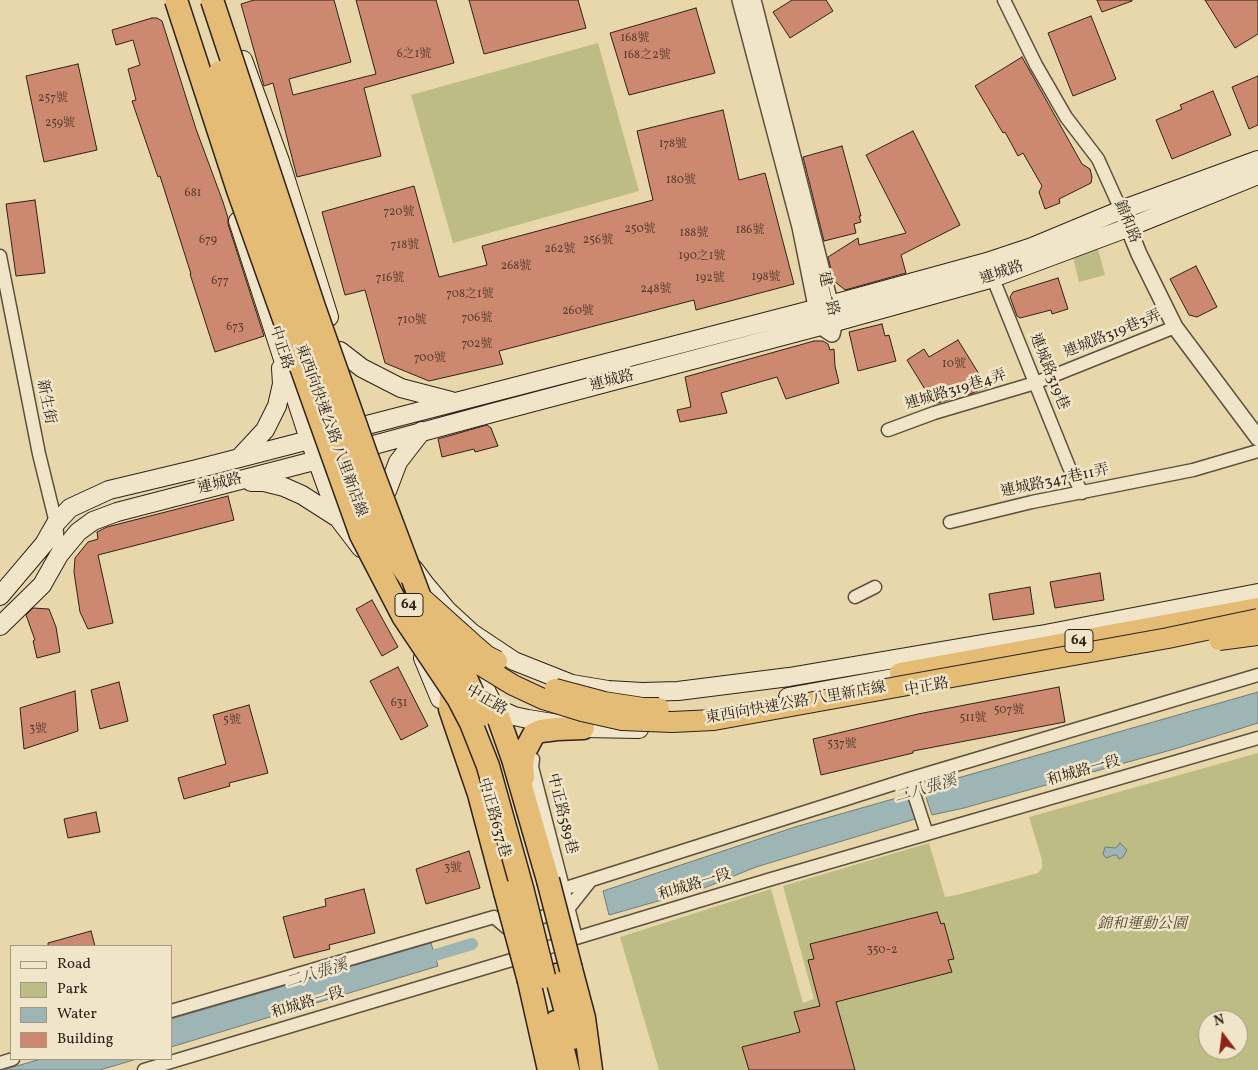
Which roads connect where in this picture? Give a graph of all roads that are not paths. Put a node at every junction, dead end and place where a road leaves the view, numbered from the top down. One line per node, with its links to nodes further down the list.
1 (166, 0): 20 (main road, 中正路)
2 (176, 0): 50 (highway, bridge)
3 (186, 0): 57 (highway, 東西向快速公路 八里新店線 / 64, bridge)
4 (196, 0): 33 (highway, bridge)
5 (201, 0): 46 (highway, 東西向快速公路 八里新店線 / 64, bridge)
6 (212, 0): 48 (highway, bridge)
7 (221, 0): 21 (main road)
8 (740, 0): 17 (street, 建一路)
9 (753, 0): 17 (street, 建一路)
10 (1004, 0): 13 (street, 錦和路)
11 (1258, 160): 13 (main road, 連城路)
12 (1258, 175): 14 (main road, 連城路)
13 (1121, 210): 14 (street, 錦和路); 16 (main road, 連城路)
14 (1127, 228): 16 (main road, 連城路); 19 (street, 錦和路)
15 (0, 256): 39 (street, 新生街)
16 (990, 270): 17 (main road, 連城路); 18 (main road, 連城路); 22 (street, 連城路319巷)
17 (823, 307): 18 (street, 建一路); 23 (main road, 連城路)
18 (827, 324): 26 (main road, 連城路)
19 (1175, 327): 22 (street, 連城路319巷3弄); 28 (street, 錦和路)
20 (280, 347): 27 (main road, 中正路); 31 (main road)
21 (340, 351): 23 (main road); 24 (main road)
22 (1035, 383): 25 (street, 連城路319巷4弄); 36 (street, 連城路319巷)
23 (454, 402): 24 (main road, 連城路)
24 (357, 427): 27 (main road, 連城路); 29 (main road)
25 (888, 430)
26 (422, 432): 29 (main road, 連城路); 35 (main road)
27 (318, 438): 31 (main road, 連城路); 32 (main road, 中正路)
28 (1258, 438)
29 (364, 448): 32 (main road, 連城路); 35 (main road); 40 (main road)
30 (1258, 451): 36 (street, 連城路347巷11弄)
31 (239, 458): 39 (main road, 連城路)
32 (325, 458): 34 (main road, 連城路); 37 (main road, 中正路)
33 (352, 477): 48 (highway, bridge); 50 (highway, bridge)
34 (230, 483): 37 (main road); 41 (main road, 連城路)
35 (387, 491): 40 (main road)
36 (1082, 493): 38 (street, 連城路347巷11弄)
37 (338, 518): 56 (main road, 中正路)
38 (950, 522)
39 (56, 523): 41 (street, 新生街); 44 (main road, 連城路)
40 (400, 541): 47 (main road)
41 (60, 554): 52 (main road, 連城路)
42 (875, 587): 45 (street)
43 (1258, 593): 61 (main road)
44 (0, 596)
45 (855, 597)
46 (1258, 608)
47 (447, 610): 59 (main road); 61 (main road)
48 (425, 611): 84 (highway, bridge)
49 (1258, 613): 55 (main road, 中正路)
50 (404, 616): 83 (highway, bridge)
51 (1258, 619): 57 (highway, 東西向快速公路 八里新店線 / 64, bridge)
52 (0, 626)
53 (1258, 630): 57 (main road, 中正路)
54 (1258, 635): 57 (highway, bridge)
55 (1046, 651): 57 (main road); 64 (main road, 中正路)
56 (424, 661): 59 (main road, 中正路); 62 (main road)
57 (1014, 669): 65 (main road, 中正路)
58 (1258, 675): 68 (street)
59 (466, 677): 60 (main road, 中正路); 63 (main road, 中正路); 67 (highway)
60 (518, 678): 61 (main road); 64 (main road, 中正路)
61 (572, 684)
62 (443, 708): 67 (highway); 74 (street, 中正路637巷)
63 (495, 708): 65 (main road, 中正路); 69 (highway)
64 (615, 711): 65 (main road)
65 (575, 726): 69 (highway); 72 (street, 中正路589巷)
66 (1258, 738): 70 (street, 和城路一段)
67 (461, 741): 82 (highway, bridge)
68 (909, 779): 70 (street); 71 (street)
69 (524, 793): 85 (highway, bridge)
70 (927, 834): 75 (street, 和城路一段)
71 (591, 880): 72 (street); 73 (street)
72 (563, 889): 73 (street, 中正路589巷)
73 (568, 909): 74 (street); 75 (street, 中正路589巷)
74 (507, 928): 76 (street, 中正路637巷); 77 (street, 和城路一段)
75 (576, 938): 76 (street, 和城路一段)
76 (515, 959): 78 (street, 和城路一段); 81 (street, 中正路637巷)
77 (172, 1011)
78 (172, 1059)
79 (161, 1062): 80 (street, 和城路一段)
80 (144, 1070)
81 (541, 1070)
82 (549, 1070)
83 (568, 1070)
84 (582, 1070)
85 (591, 1070)

